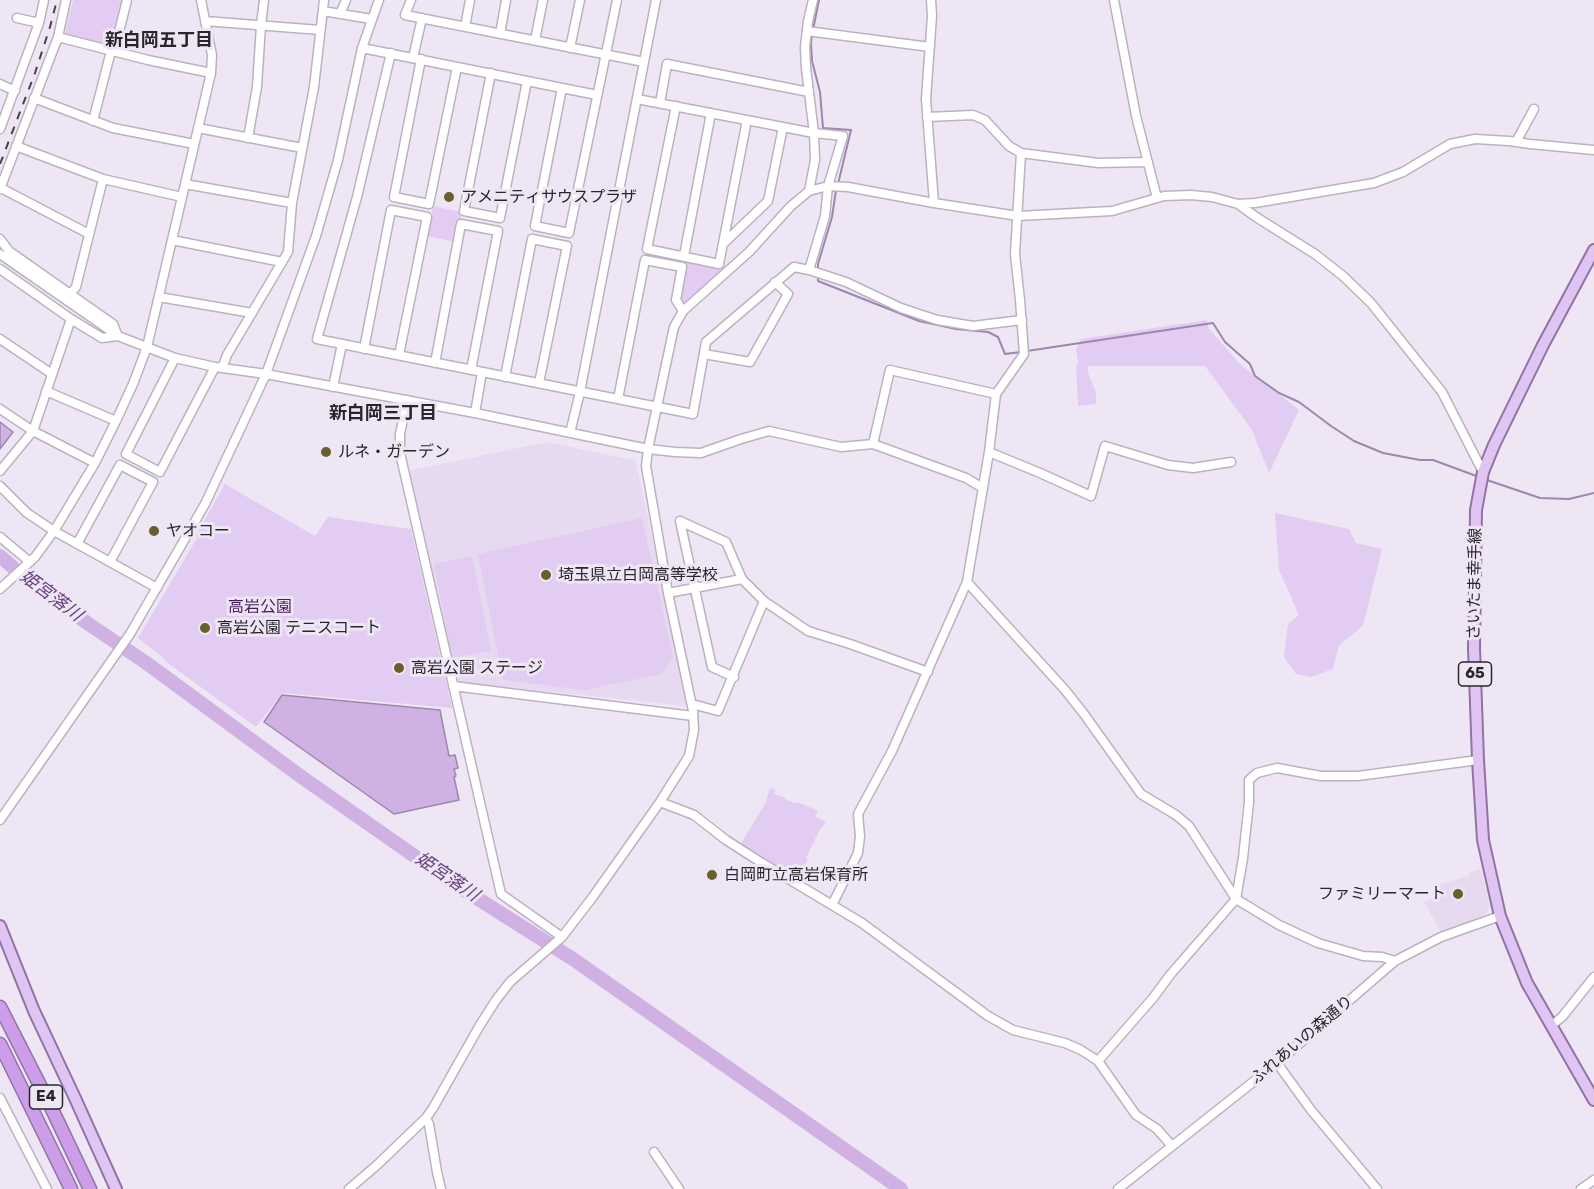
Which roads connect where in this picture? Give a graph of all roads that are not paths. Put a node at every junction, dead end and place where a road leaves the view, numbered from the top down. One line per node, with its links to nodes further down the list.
1 (44, 0): 25 (street)
2 (66, 0): 31 (street)
3 (127, 0): 36 (street)
4 (201, 0): 24 (street)
5 (264, 0): 26 (street)
6 (324, 0): 19 (street)
7 (346, 0): 20 (street)
8 (379, 0): 23 (street)
9 (411, 0): 22 (street)
10 (470, 0): 27 (street)
11 (507, 0): 30 (street)
12 (543, 0): 32 (street)
13 (580, 0): 35 (street)
14 (617, 0): 38 (street)
15 (656, 0): 40 (street)
16 (813, 0): 29 (street)
17 (931, 0): 33 (street)
18 (1114, 0): 70 (street)
19 (322, 11): 20 (street); 28 (street)
20 (340, 14): 23 (street)
21 (17, 18): 25 (street)
22 (422, 18): 27 (street); 39 (street)
23 (371, 19): 34 (street)
24 (205, 21): 26 (street); 42 (street)
25 (39, 23): 47 (street)
26 (261, 25): 28 (street); 63 (street)
27 (465, 27): 30 (street)
28 (320, 30): 67 (street)
29 (807, 31): 33 (street); 48 (street)
30 (500, 34): 32 (street)
31 (57, 37): 36 (street); 50 (street)
32 (535, 40): 35 (street)
33 (930, 47): 56 (street)
34 (362, 48): 37 (street); 112 (street)
35 (570, 48): 38 (street)
36 (113, 51): 42 (street); 58 (street)
37 (391, 53): 39 (street); 101 (street)
38 (606, 55): 40 (street); 49 (street)
39 (417, 59): 41 (street); 41 (street)
40 (644, 62): 51 (street)
41 (457, 67): 43 (street)
42 (211, 73): 60 (street)
43 (491, 74): 44 (street); 44 (street)
44 (527, 81): 46 (street)
45 (0, 84): 47 (street)
46 (562, 88): 49 (street); 49 (street)
47 (15, 91): 61 (street)
48 (809, 92): 52 (street); 62 (street)
49 (597, 95)
50 (34, 98): 58 (street); 66 (street)
51 (637, 99): 52 (street); 117 (street)
52 (660, 103): 53 (street)
53 (675, 106): 55 (street); 88 (street)
54 (1534, 109): 64 (street)
55 (711, 113): 57 (street); 88 (street)
56 (927, 117): 69 (street); 79 (street)
57 (747, 120): 59 (street); 85 (street)
58 (93, 121): 65 (street)
59 (783, 127): 62 (street); 85 (street)
60 (198, 128): 63 (street); 65 (street)
61 (0, 129)
62 (814, 133): 73 (street); 75 (street)
63 (248, 138): 67 (street)
64 (1516, 142): 68 (street); 80 (street)
65 (194, 144): 72 (street)
66 (16, 146): 71 (street); 74 (street)
67 (302, 148): 78 (street)
68 (1594, 150)
69 (1021, 153): 70 (street); 81 (street)
70 (1148, 162): 77 (street)
71 (104, 180): 76 (street); 82 (street)
72 (185, 184): 76 (street); 78 (street)
73 (828, 186): 75 (street); 79 (street); 91 (street)
74 (0, 189): 82 (street)
75 (809, 192): 95 (street)
76 (182, 197): 84 (street)
77 (1158, 198): 80 (street); 81 (street)
78 (292, 203): 89 (street)
79 (934, 203): 81 (street)
80 (1238, 204): 133 (street)
81 (1017, 216): 98 (street)
82 (89, 234): 93 (street)
83 (0, 239): 93 (street)
84 (172, 240): 89 (street); 94 (street)
85 (723, 245): 88 (street)
86 (1594, 250): 133 (main road, さいたま幸手線 / 65)
87 (0, 254): 99 (street)
88 (684, 256)
89 (282, 262): 96 (street)
90 (0, 269): 97 (street)
91 (809, 270): 92 (street); 98 (street)
92 (775, 282): 104 (street); 104 (street)
93 (70, 294): 99 (street)
94 (159, 297): 96 (street); 102 (street)
95 (683, 311): 119 (street); 121 (street)
96 (252, 313): 108 (street)
97 (71, 319): 99 (street); 111 (street)
98 (1022, 320): 118 (street)
99 (118, 336): 102 (street)
100 (0, 339): 111 (street)
101 (342, 344): 103 (street); 115 (street)
102 (147, 347): 106 (street); 124 (street)
103 (364, 349): 105 (street); 105 (street)
104 (704, 354): 121 (street)
105 (399, 356): 107 (street)
106 (175, 358): 108 (street); 108 (street)
107 (435, 363): 109 (street); 109 (street)
108 (218, 367): 112 (street)
109 (471, 370): 110 (street)
110 (482, 372): 113 (street); 123 (street)
111 (52, 374): 116 (street)
112 (266, 374): 115 (street); 143 (street)
113 (505, 376): 114 (street); 114 (street)
114 (539, 383): 117 (street)
115 (333, 387): 120 (street)
116 (46, 391): 124 (street); 125 (street)
117 (580, 392): 119 (street); 126 (street)
118 (996, 394): 127 (street); 129 (street)
119 (618, 399): 121 (street)
120 (407, 400): 123 (street); 150 (street)
121 (656, 407): 128 (street)
122 (0, 409): 125 (street)
123 (475, 413): 126 (street)
124 (116, 421): 131 (street)
125 (33, 431): 131 (street); 132 (street)
126 (570, 434): 128 (street)
127 (873, 444): 128 (street); 135 (street)
128 (648, 449): 146 (street)
129 (989, 452): 130 (street); 135 (street)
130 (1231, 462)
131 (95, 463): 136 (street)
132 (0, 471)
133 (1483, 472): 153 (main road, さいたま幸手線 / 65)
134 (0, 486): 136 (street)
135 (982, 488): 142 (street)
136 (54, 531): 138 (street); 139 (street)
137 (0, 537): 139 (street)
138 (76, 544): 140 (street); 140 (street)
139 (30, 562): 145 (street)
140 (110, 562): 143 (street)
141 (742, 579): 144 (street); 144 (street); 147 (street)
142 (967, 582): 148 (street); 156 (street)
143 (157, 588): 155 (street)
144 (694, 588): 146 (street); 149 (street)
145 (0, 589)
146 (668, 593): 151 (street)
147 (764, 601): 148 (street); 149 (street)
148 (928, 672): 157 (street)
149 (734, 677): 151 (street)
150 (453, 686): 152 (street); 160 (street)
151 (692, 704): 152 (street)
152 (693, 716): 154 (street)
153 (1478, 760): 156 (street); 158 (main road, さいたま幸手線 / 65)
154 (660, 802): 157 (street); 160 (street)
155 (0, 820)
156 (1236, 899): 161 (street); 166 (street)
157 (832, 905): 166 (street)
158 (1500, 916): 161 (street, ふれあいの森通り); 164 (main road, さいたま幸手線 / 65)
159 (0, 926): 177 (main road)
160 (562, 937): 170 (street)
161 (1395, 961): 167 (street, ふれあいの森通り)
162 (1594, 977): 164 (street)
163 (0, 1007): 176 (highway, E4)
164 (1551, 1025): 168 (main road, さいたま幸手線 / 65)
165 (0, 1044): 175 (highway, E4)
166 (1098, 1061): 171 (street)
167 (1277, 1063): 171 (street, ふれあいの森通り); 182 (street)
168 (1594, 1100)
169 (1, 1103): 174 (street)
170 (426, 1118): 178 (street); 179 (street)
171 (1172, 1146): 181 (street, ふれあいの森通り)
172 (654, 1152): 180 (street)
173 (1594, 1180): 183 (street)
174 (47, 1189)
175 (71, 1189)
176 (90, 1189)
177 (116, 1189)
178 (349, 1189)
179 (441, 1189)
180 (679, 1189)
181 (1118, 1189)
182 (1377, 1189)
183 (1581, 1189)

